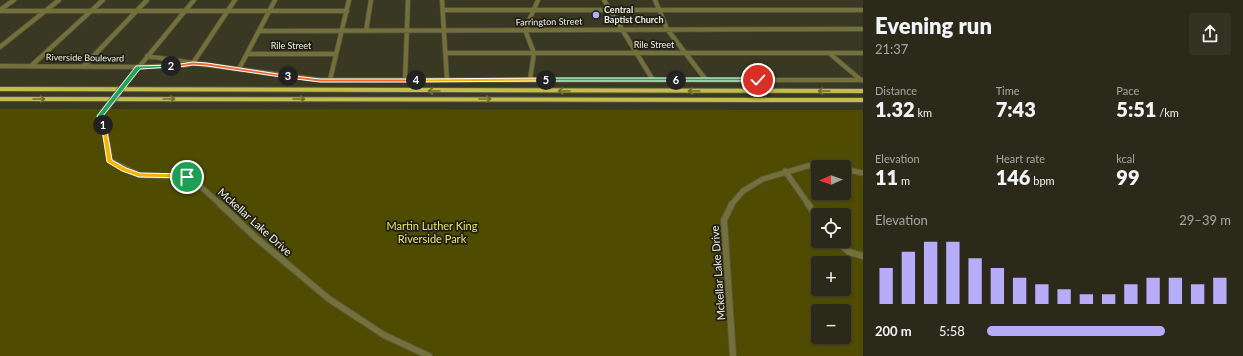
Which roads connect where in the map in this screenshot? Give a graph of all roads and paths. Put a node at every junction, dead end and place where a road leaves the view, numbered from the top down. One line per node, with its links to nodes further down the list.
1 (14, 0): 15 (street)
2 (59, 0): 22 (street)
3 (103, 0): 23 (street)
4 (147, 0): 24 (street)
5 (194, 0): 25 (street)
6 (235, 0): 26 (street)
7 (275, 0): 27 (street)
8 (349, 0): 16 (street)
9 (371, 0): 35 (street)
10 (408, 0): 36 (street)
11 (442, 0): 17 (street)
12 (538, 0): 18 (street)
13 (604, 0): 19 (street)
14 (655, 0): 20 (street)
15 (0, 10): 22 (street)
16 (347, 10): 27 (street); 34 (street)
17 (443, 10): 18 (street); 31 (street)
18 (534, 10): 19 (street); 32 (street)
19 (610, 10): 20 (street); 28 (street)
20 (660, 10): 21 (street); 29 (street)
21 (863, 10)
22 (45, 11): 23 (street); 37 (street)
23 (91, 11): 24 (street); 49 (street)
24 (137, 11): 25 (street); 50 (street)
25 (185, 11): 26 (street); 46 (street)
26 (227, 11): 27 (street); 47 (street)
27 (269, 11): 33 (street)
28 (621, 29): 29 (street, Farrington Street); 32 (street, Farrington Street); 40 (street)
29 (666, 29): 30 (street, Farrington Street); 41 (street)
30 (863, 29)
31 (444, 30): 32 (street, Farrington Street); 36 (street, Farrington Street); 38 (street)
32 (525, 30): 39 (street)
33 (259, 31): 34 (street, Farrington Street); 44 (street)
34 (342, 31): 35 (street, Farrington Street); 45 (street)
35 (366, 31): 36 (street, Farrington Street)
36 (406, 31): 54 (street)
37 (0, 47)
38 (446, 53): 39 (street, Rile Street); 55 (street)
39 (534, 53): 40 (street, Rile Street); 56 (street)
40 (636, 53): 41 (street, Rile Street); 57 (street)
41 (685, 53): 42 (street, Rile Street); 58 (street)
42 (829, 53): 43 (street, Rile Street); 59 (street)
43 (863, 53)
44 (247, 54): 45 (street, Rile Street); 52 (street)
45 (336, 54): 53 (street)
46 (147, 56): 47 (street, Riverside Boulevard); 51 (street)
47 (193, 64): 51 (street, Riverside Boulevard); 52 (street, Riverside Boulevard)
48 (0, 66): 49 (street, Riverside Boulevard)
49 (31, 66): 50 (street, Riverside Boulevard)
50 (84, 66): 51 (street, Riverside Boulevard)
51 (138, 67): 71 (street, Mckellar Lake Drive, bridge)
52 (239, 69): 53 (street, Riverside Boulevard)
53 (330, 80): 54 (street, Riverside Boulevard)
54 (405, 80): 55 (street, Riverside Boulevard)
55 (447, 80): 56 (street, Riverside Boulevard)
56 (530, 80): 57 (street, Riverside Boulevard)
57 (653, 80): 58 (street, Riverside Boulevard)
58 (706, 80): 59 (street, Riverside Boulevard)
59 (862, 80)
60 (0, 89): 61 (highway, one-way to 60)
61 (863, 91)
62 (0, 99): 63 (highway, one-way to 63)
63 (863, 100)
64 (811, 165): 66 (street, Mckellar Lake Drive)
65 (851, 170): 67 (street)
66 (785, 171): 68 (street); 72 (street, Mckellar Lake Drive)
67 (863, 173)
68 (811, 208)
69 (845, 248): 70 (street)
70 (863, 256)
71 (429, 356)
72 (733, 356)

